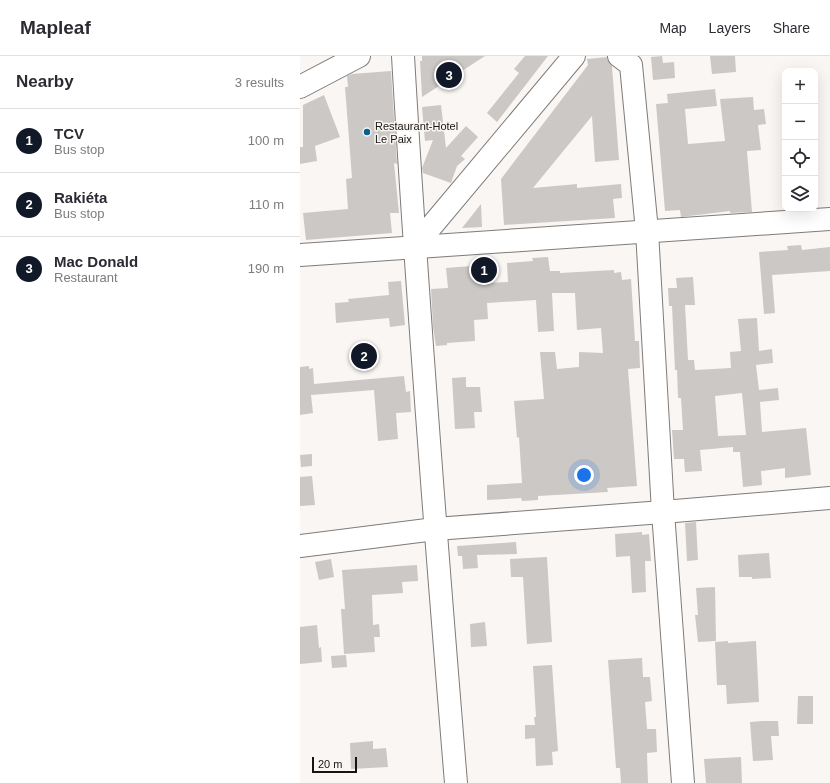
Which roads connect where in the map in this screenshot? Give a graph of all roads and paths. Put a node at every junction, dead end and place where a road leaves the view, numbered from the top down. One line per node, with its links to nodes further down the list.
1 (359, 56): 5 (street)
2 (403, 56): 8 (street)
3 (574, 56): 8 (street)
4 (619, 56): 7 (street)
5 (300, 87)
6 (830, 219): 7 (street)
7 (647, 231): 8 (street); 11 (street)
8 (414, 248): 9 (street); 12 (street)
9 (300, 255)
10 (830, 498): 11 (street)
11 (663, 512): 12 (street); 15 (street)
12 (435, 529): 13 (street); 14 (street)
13 (300, 546)
14 (456, 783)
15 (683, 783)

